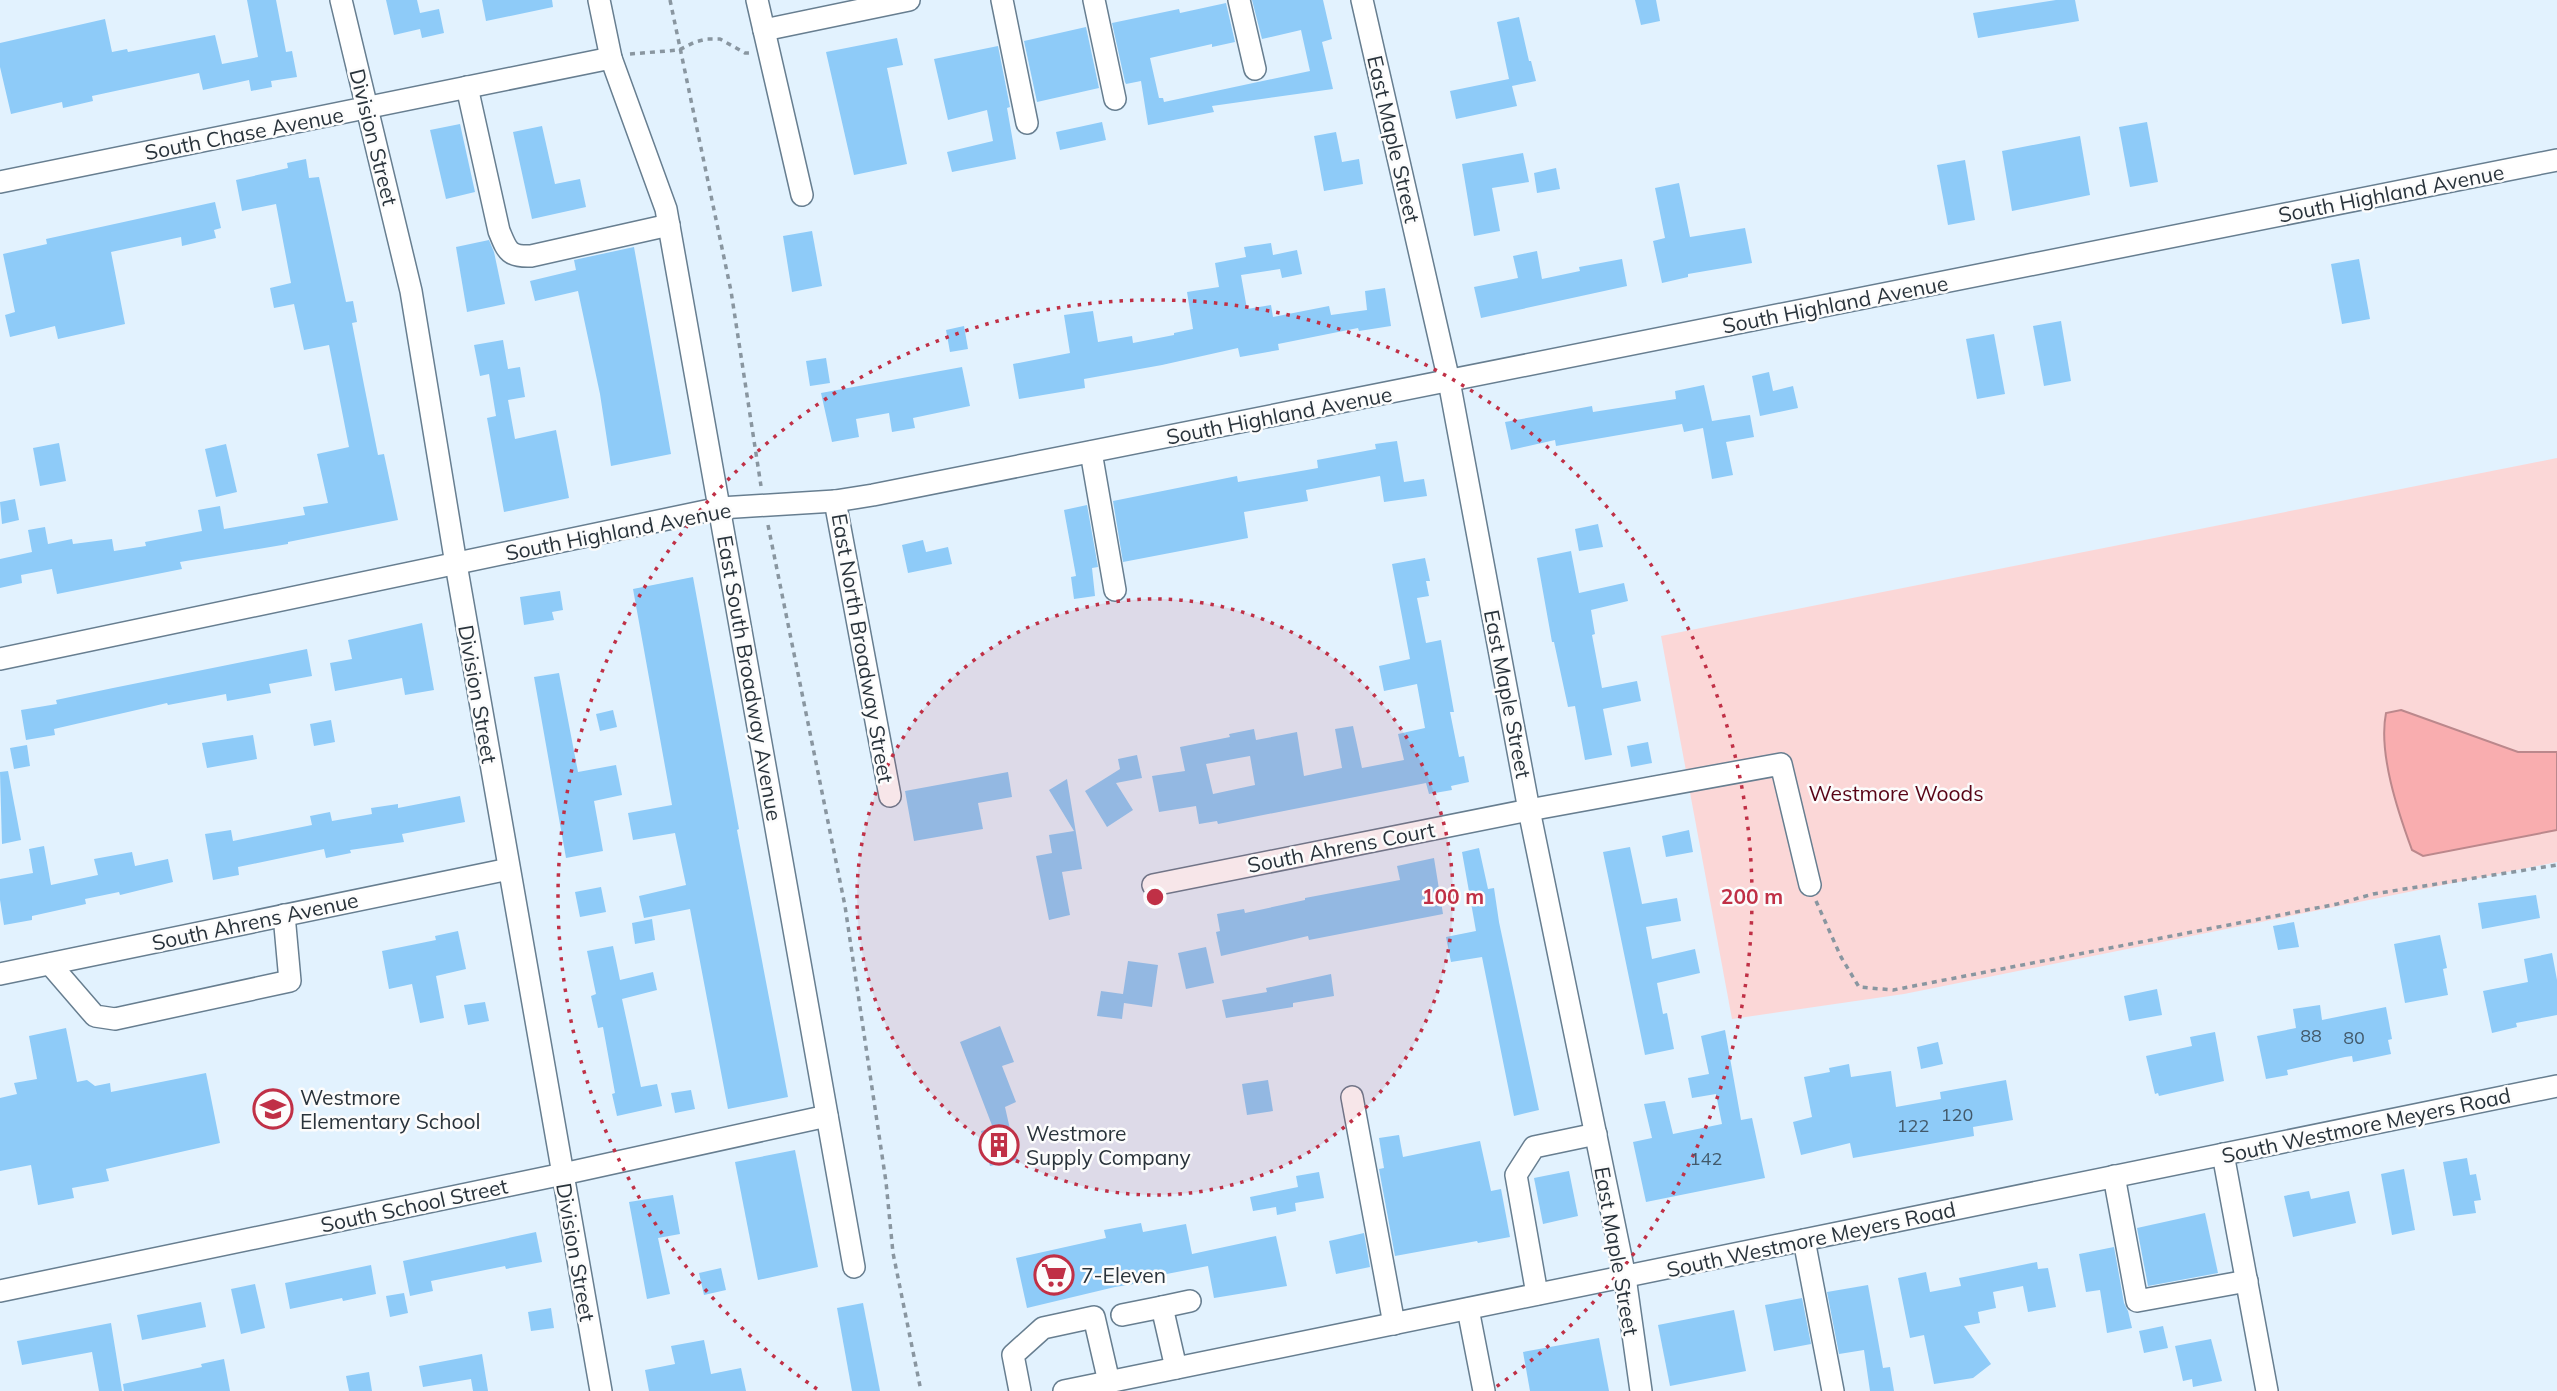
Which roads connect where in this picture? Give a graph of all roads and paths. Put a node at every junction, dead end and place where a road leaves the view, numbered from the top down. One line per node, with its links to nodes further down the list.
1 (341, 0): 16 (street, Division Street)
2 (599, 0): 12 (street, East South Broadway Avenue)
3 (670, 0): 11 (path)
4 (757, 0): 10 (street)
5 (907, 0): 10 (street)
6 (1002, 0): 17 (street)
7 (1094, 0): 15 (street)
8 (1239, 0): 13 (street)
9 (1362, 0): 22 (street, East Maple Street)
10 (766, 40): 11 (path); 20 (street)
11 (679, 50): 12 (path); 24 (path)
12 (611, 58): 14 (street, South Chase Avenue); 21 (street, East South Broadway Avenue)
13 (1255, 69)
14 (467, 87): 16 (street, South Chase Avenue); 21 (street)
15 (1115, 99)
16 (366, 108): 19 (street, South Chase Avenue); 28 (street, Division Street)
17 (1027, 123)
18 (2557, 160): 22 (street, South Highland Avenue)
19 (0, 182)
20 (802, 195)
21 (669, 225): 26 (street, East South Broadway Avenue)
22 (1450, 381): 23 (street, South Highland Avenue); 32 (street, East Maple Street)
23 (1091, 452): 25 (street, South Highland Avenue); 29 (street)
24 (762, 490)
25 (835, 501): 26 (street, South Highland Avenue); 31 (street, East North Broadway Street)
26 (720, 508): 28 (street, South Highland Avenue); 42 (street, East South Broadway Avenue)
27 (768, 521): 62 (path)
28 (456, 564): 30 (street, South Highland Avenue); 34 (street, Division Street)
29 (1115, 590)
30 (0, 659)
31 (890, 796)
32 (1530, 810): 35 (street, South Ahrens Court); 36 (street, South Ahrens Court); 43 (street, East Maple Street)
33 (2557, 865): 36 (path)
34 (509, 869): 37 (street, South Ahrens Avenue); 45 (street, Division Street)
35 (1153, 885)
36 (1810, 885)
37 (285, 915): 38 (street, South Ahrens Avenue); 38 (street)
38 (50, 964): 39 (street, South Ahrens Avenue)
39 (0, 974)
40 (2557, 1086): 44 (street, South Westmore Meyers Road)
41 (1352, 1097): 57 (street)
42 (827, 1116): 45 (street, South School Street); 48 (street, East South Broadway Avenue)
43 (1596, 1134): 49 (street, East Maple Street); 52 (street)
44 (2223, 1154): 46 (street, South Westmore Meyers Road); 50 (street)
45 (563, 1174): 51 (street, South School Street); 61 (street, Division Street)
46 (2114, 1176): 47 (street, South Westmore Meyers Road); 50 (street)
47 (1804, 1240): 49 (street, South Westmore Meyers Road); 66 (street)
48 (854, 1267)
49 (1625, 1276): 52 (street, South Westmore Meyers Road); 65 (street, East Maple Street)
50 (2247, 1280): 67 (street)
51 (0, 1291)
52 (1537, 1294): 55 (street, South Westmore Meyers Road)
53 (1190, 1301): 54 (street)
54 (1161, 1307): 56 (street); 58 (street)
55 (1468, 1308): 57 (street, South Westmore Meyers Road); 64 (street)
56 (1122, 1315)
57 (1394, 1324): 58 (street, South Westmore Meyers Road)
58 (1163, 1377): 59 (street, South Westmore Meyers Road)
59 (1109, 1382): 60 (street, South Westmore Meyers Road); 63 (street)
60 (1076, 1390)
61 (601, 1391)
62 (921, 1391)
63 (1020, 1391)
64 (1485, 1391)
65 (1641, 1391)
66 (1833, 1391)
67 (2267, 1391)

